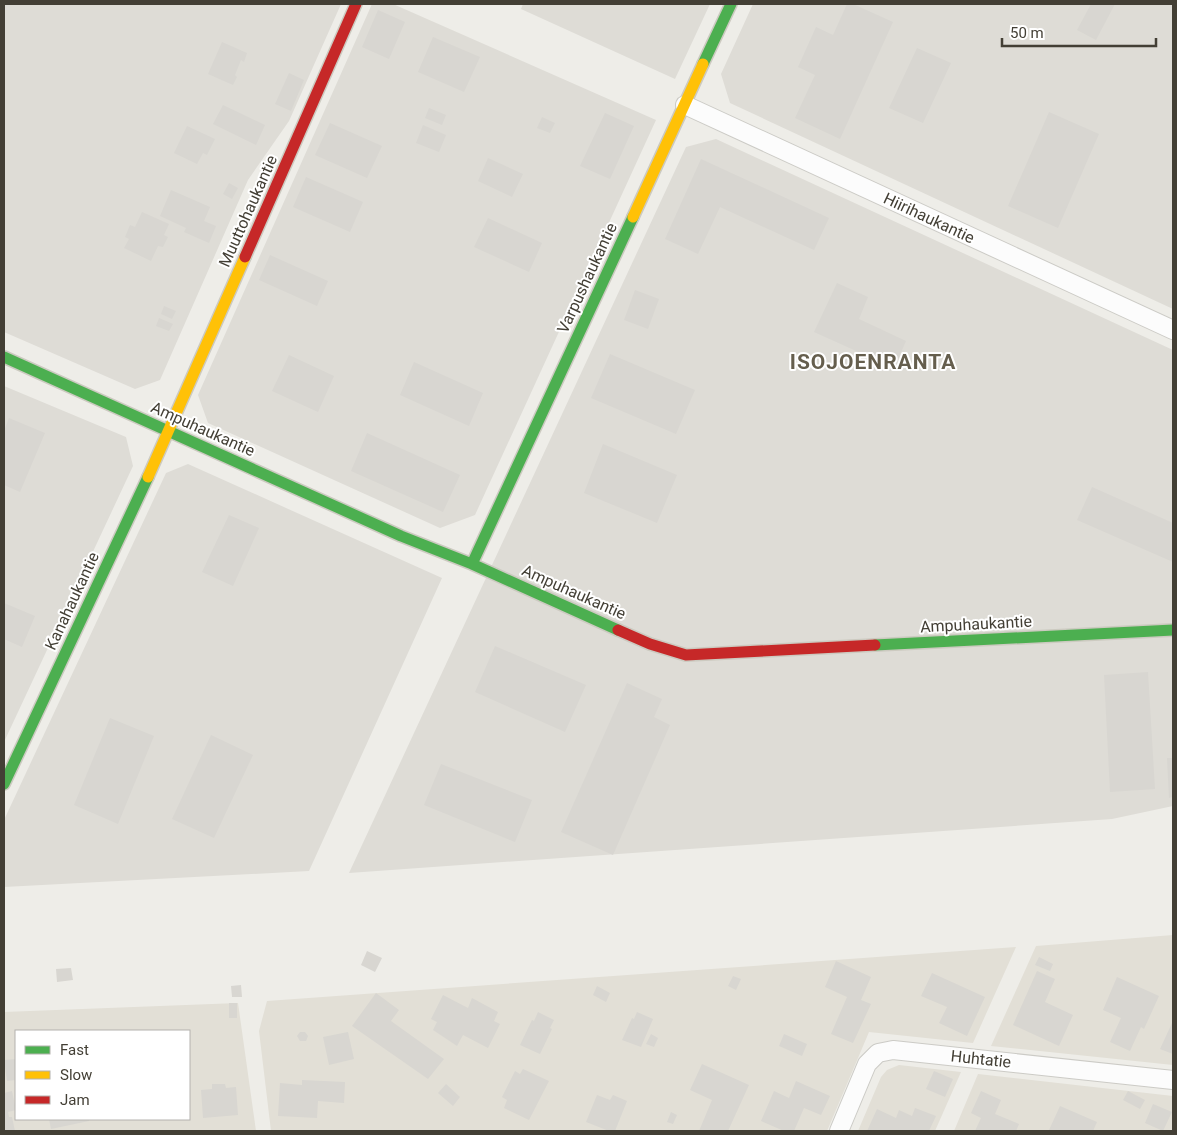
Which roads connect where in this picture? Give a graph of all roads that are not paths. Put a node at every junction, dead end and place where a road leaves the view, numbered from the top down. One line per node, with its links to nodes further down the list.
1 (356, 4): 6 (street, Muuttohaukantie)
2 (731, 4): 3 (street, Varpushaukantie)
3 (685, 105): 4 (street, Hiirihaukantie); 7 (street, Varpushaukantie)
4 (1173, 330)
5 (4, 357): 6 (street, Ampuhaukantie)
6 (169, 431): 7 (street, Ampuhaukantie); 9 (street, Kanahaukantie)
7 (472, 564): 8 (street, Ampuhaukantie)
8 (1173, 630)
9 (4, 784)
10 (1173, 1080): 11 (street, Huhtatie)
11 (839, 1131)

